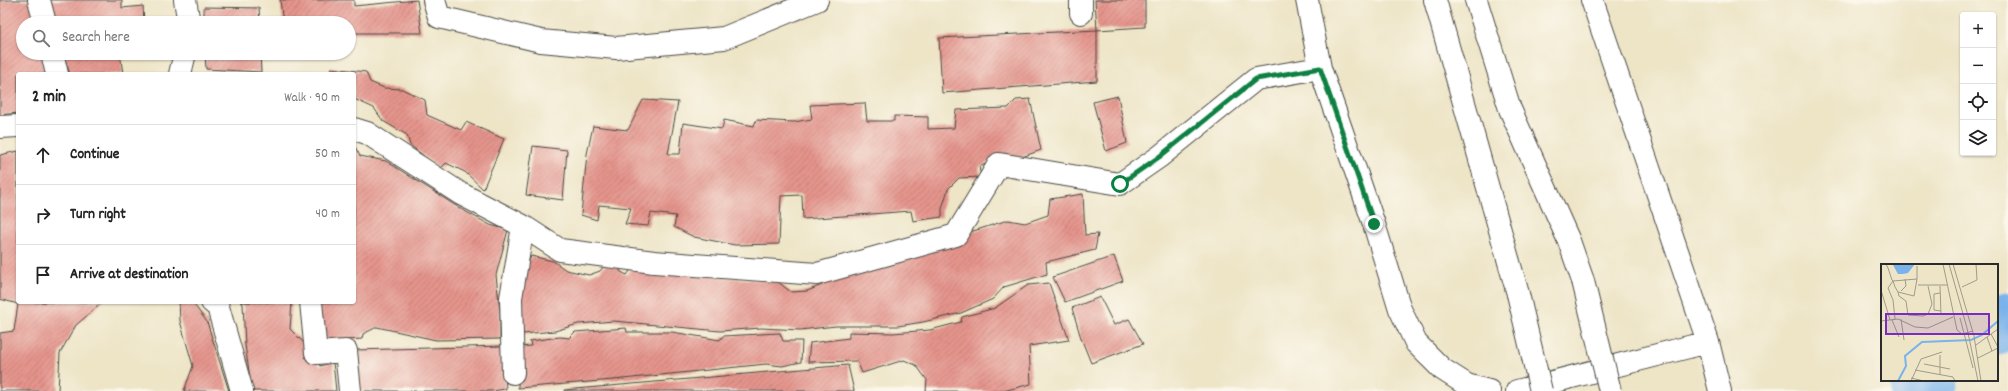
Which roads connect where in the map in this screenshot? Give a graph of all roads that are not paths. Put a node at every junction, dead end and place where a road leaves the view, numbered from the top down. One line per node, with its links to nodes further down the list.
1 (39, 0): 9 (street)
2 (185, 0): 10 (street)
3 (434, 0): 4 (street)
4 (817, 0)
5 (1308, 0): 13 (street)
6 (1434, 0): 28 (street, bridge)
7 (1476, 0): 29 (street, bridge)
8 (1592, 0): 22 (street)
9 (43, 16)
10 (188, 16)
11 (54, 60): 14 (street)
12 (183, 60): 15 (street)
13 (1320, 68): 19 (street); 26 (street)
14 (57, 72)
15 (180, 72)
16 (16, 126): 17 (street)
17 (0, 127)
18 (356, 130): 19 (street)
19 (523, 226): 23 (street)
20 (214, 304): 24 (street)
21 (311, 304): 25 (street)
22 (1708, 342): 27 (street); 30 (street)
23 (513, 373)
24 (242, 391)
25 (350, 391)
26 (1489, 391)
27 (1517, 391)
28 (1541, 391)
29 (1610, 391)
30 (1720, 391)

